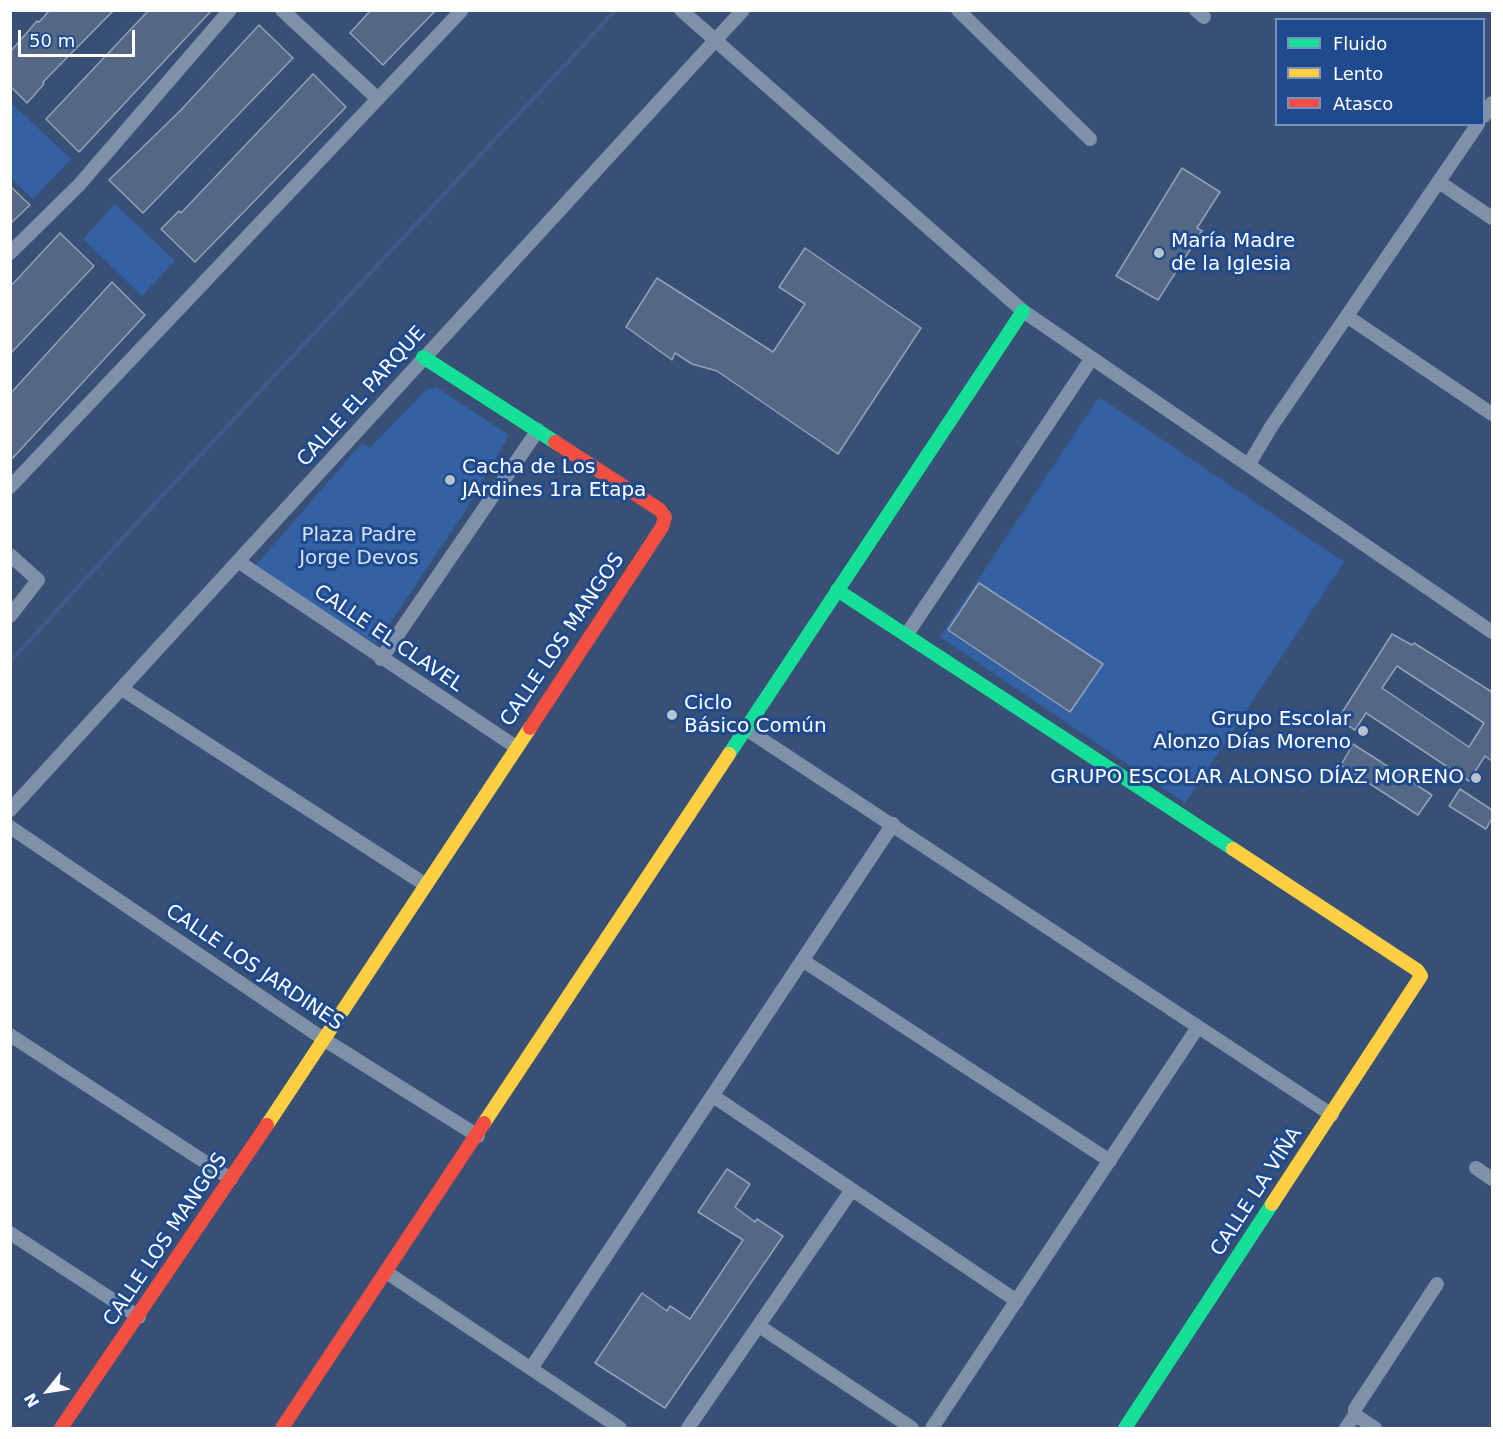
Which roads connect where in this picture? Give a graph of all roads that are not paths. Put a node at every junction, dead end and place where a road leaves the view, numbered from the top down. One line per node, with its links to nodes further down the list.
1 (230, 10): 13 (street)
2 (282, 10): 8 (street)
3 (462, 10): 8 (street)
4 (681, 10): 7 (street)
5 (743, 10): 7 (street, CALLE EL PARQUE)
6 (958, 10): 10 (street)
7 (714, 40): 14 (street); 16 (street, CALLE EL PARQUE)
8 (378, 99): 21 (street)
9 (1477, 126): 11 (street)
10 (1089, 139)
11 (1439, 182): 12 (street); 15 (street)
12 (1492, 218)
13 (10, 253)
14 (1023, 311): 17 (street); 24 (street)
15 (1348, 317): 18 (street); 20 (street)
16 (423, 357): 19 (street, CALLE LOS MANGOS); 23 (street, CALLE EL PARQUE)
17 (1092, 358): 20 (street); 27 (street)
18 (1492, 414)
19 (538, 430): 28 (street); 31 (street, CALLE LOS MANGOS)
20 (1249, 464): 26 (street)
21 (10, 488)
22 (10, 555): 25 (street)
23 (239, 562): 28 (street, CALLE EL CLAVEL); 29 (street, CALLE EL PARQUE)
24 (837, 590): 27 (street); 30 (street)
25 (10, 616)
26 (1492, 632)
27 (907, 634): 41 (street, CALLE LA VIÑA)
28 (381, 658): 31 (street, CALLE EL CLAVEL)
29 (122, 689): 32 (street, CALLE EL PARQUE); 35 (street)
30 (746, 729): 33 (street); 42 (street)
31 (516, 747): 35 (street, CALLE LOS MANGOS)
32 (10, 810)
33 (893, 824): 36 (street); 37 (street)
34 (10, 827): 39 (street, CALLE LOS JARDINES)
35 (426, 885): 39 (street, CALLE LOS MANGOS)
36 (802, 960): 40 (street); 43 (street)
37 (1198, 1028): 41 (street); 43 (street)
38 (10, 1035): 45 (street)
39 (325, 1040): 42 (street, CALLE LOS JARDINES); 45 (street, CALLE LOS MANGOS)
40 (713, 1096): 47 (street); 54 (street)
41 (1332, 1115): 62 (street, CALLE LA VIÑA)
42 (478, 1136): 49 (street)
43 (1110, 1161): 51 (street)
44 (1476, 1168): 46 (street)
45 (231, 1179): 52 (street, CALLE LOS MANGOS)
46 (1492, 1179)
47 (851, 1191): 51 (street); 53 (street)
48 (10, 1233): 52 (street)
49 (386, 1272): 54 (street); 57 (street)
50 (1437, 1284): 55 (street)
51 (1017, 1301): 61 (street)
52 (139, 1317): 56 (street, CALLE LOS MANGOS)
53 (759, 1326): 59 (street); 60 (street)
54 (532, 1367): 58 (street)
55 (1355, 1415): 63 (street); 64 (street)
56 (61, 1428)
57 (282, 1428)
58 (621, 1428)
59 (688, 1428)
60 (912, 1428)
61 (933, 1428)
62 (1125, 1428)
63 (1346, 1428)
64 (1375, 1428)

